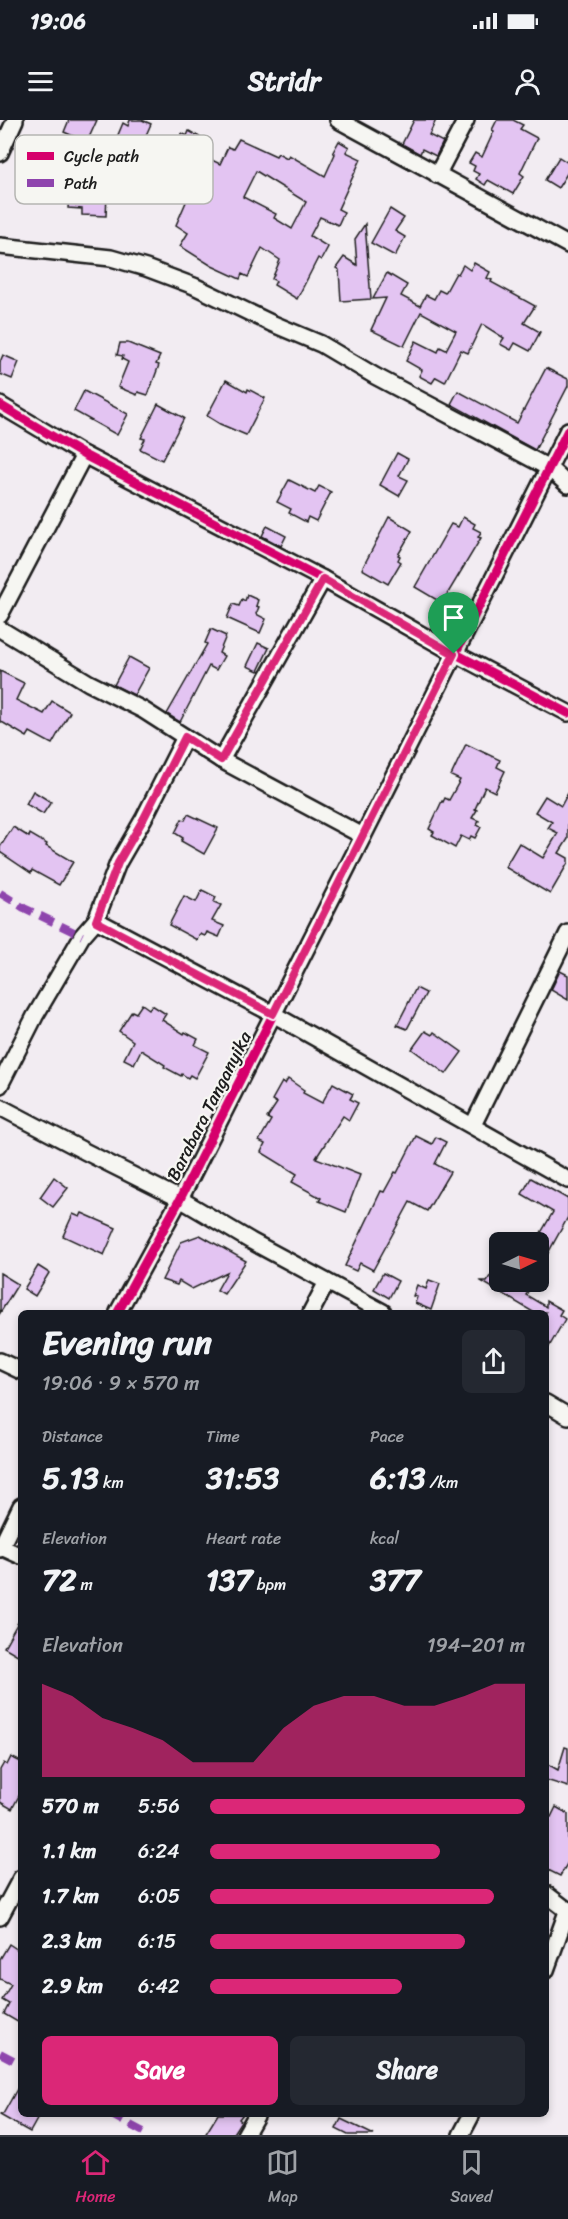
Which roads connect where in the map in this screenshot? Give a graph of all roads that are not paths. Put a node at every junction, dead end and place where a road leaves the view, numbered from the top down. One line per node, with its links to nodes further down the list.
1 (15, 120): 4 (street)
2 (338, 120): 5 (street)
3 (466, 120): 5 (street)
4 (0, 153)
5 (437, 175): 6 (street)
6 (568, 245)
7 (0, 246): 11 (street)
8 (0, 405): 10 (street)
9 (568, 430): 11 (street, Barabara Tanganyika)
10 (84, 455): 13 (street); 14 (street)
11 (549, 468): 12 (street); 16 (street, Barabara Tanganyika)
12 (568, 485)
13 (323, 579): 16 (street); 19 (street)
14 (0, 615)
15 (0, 629): 18 (street)
16 (454, 654): 17 (street); 20 (street, Barabara Tanganyika)
17 (568, 713)
18 (185, 737): 19 (street); 21 (street)
19 (221, 760): 20 (street)
20 (363, 836): 24 (street, Barabara Tanganyika)
21 (96, 921): 24 (street); 25 (street)
22 (568, 933): 23 (street)
23 (564, 952): 27 (street)
24 (273, 1014): 27 (street); 29 (street, Barabara Tanganyika)
25 (0, 1085)
26 (0, 1107): 29 (street)
27 (472, 1125): 28 (street)
28 (567, 1177)
29 (180, 1199): 30 (street); 31 (street, Barabara Tanganyika)
30 (327, 1282): 32 (street); 33 (street)
31 (119, 1310)
32 (312, 1310)
33 (379, 1310)
34 (0, 1361): 35 (street)
35 (18, 1370)
36 (549, 1405): 37 (street)
37 (568, 1416)
38 (18, 1512): 39 (street)
39 (1, 1548): 40 (street)
40 (18, 1555)
41 (18, 1884): 44 (street)
42 (549, 1896): 43 (street)
43 (567, 1909): 45 (street)
44 (0, 1917)
45 (549, 1961)
46 (255, 2117): 48 (street)
47 (470, 2117): 49 (street)
48 (245, 2135)
49 (461, 2135)

